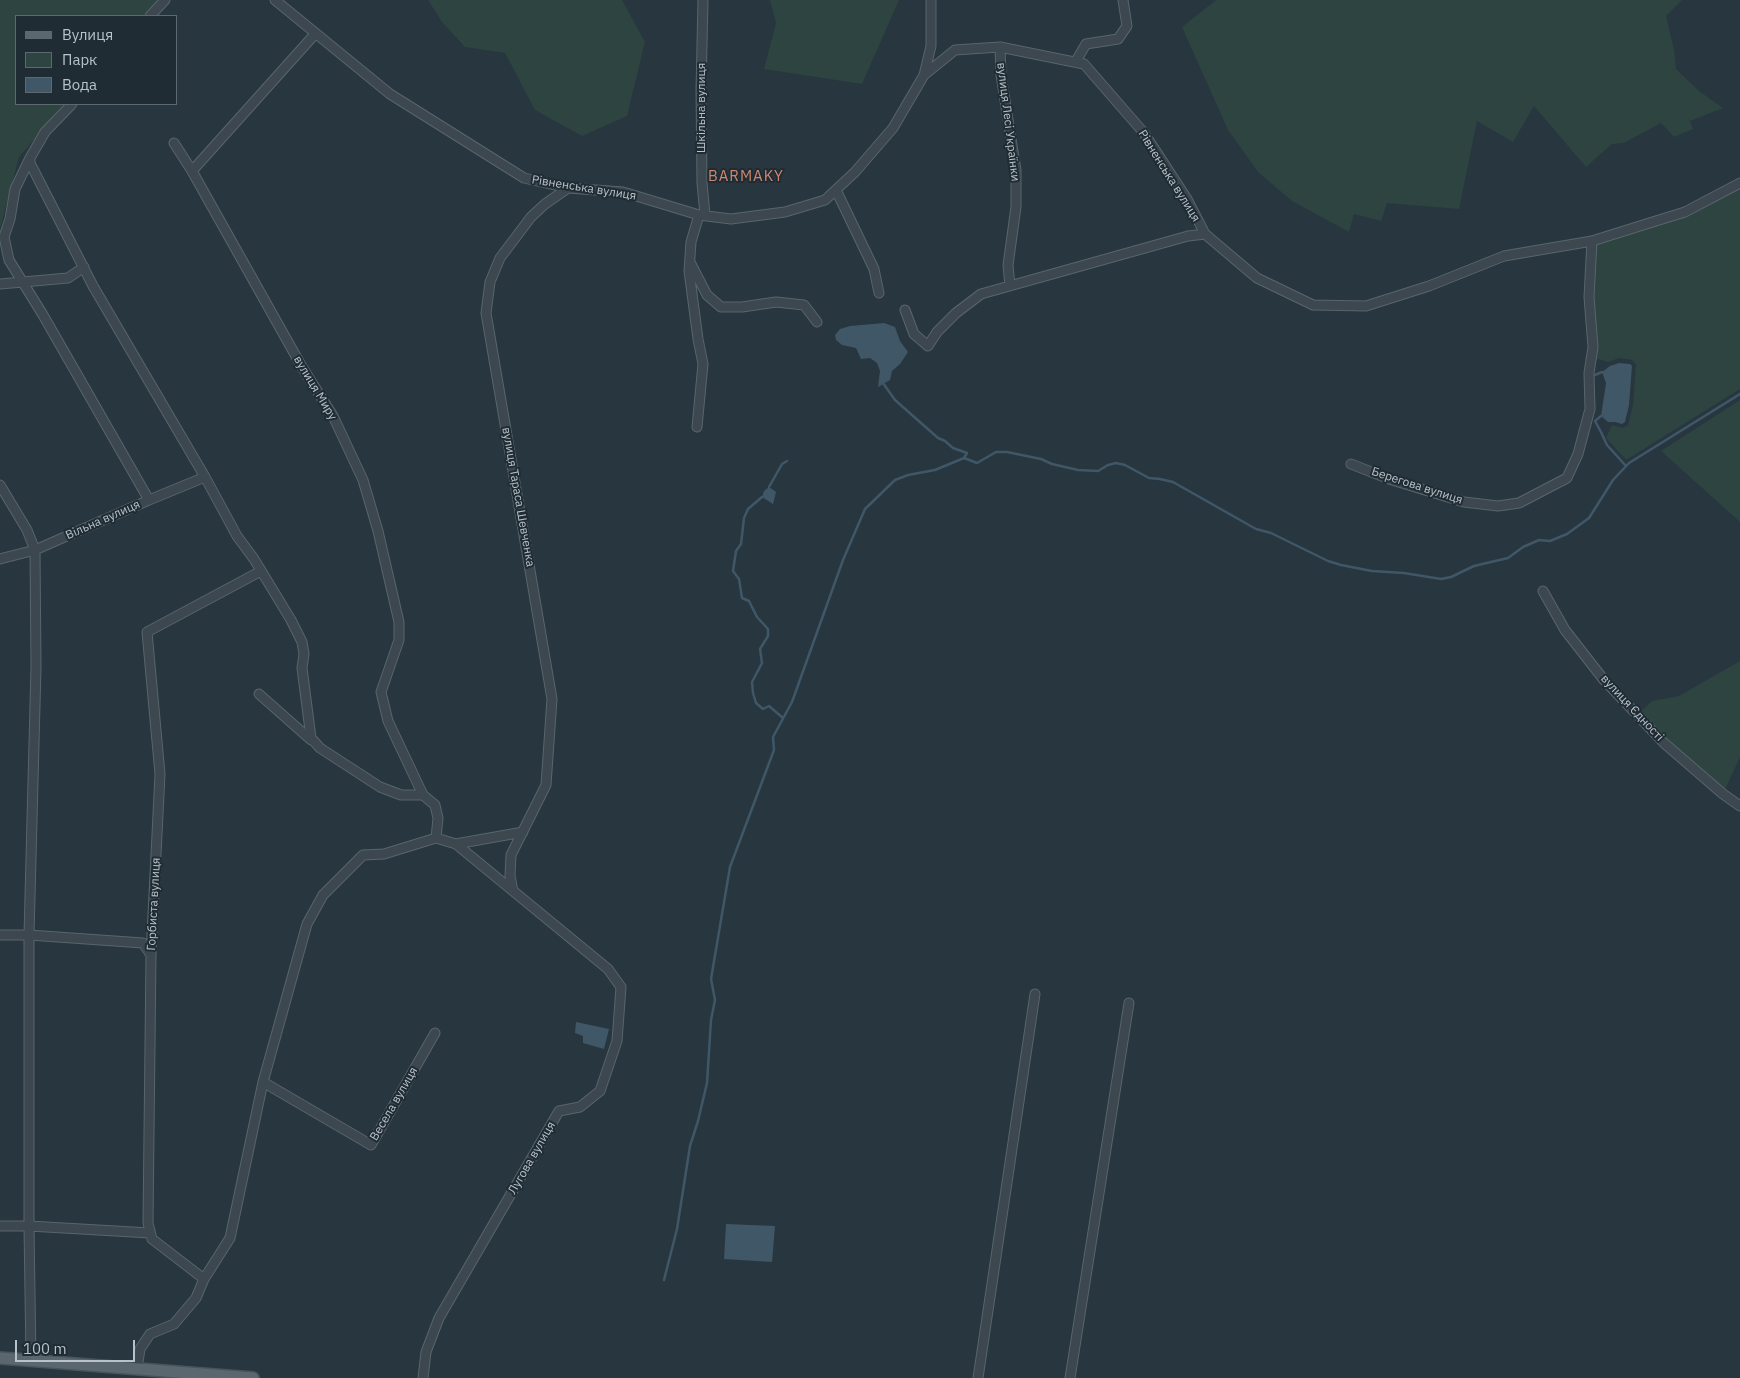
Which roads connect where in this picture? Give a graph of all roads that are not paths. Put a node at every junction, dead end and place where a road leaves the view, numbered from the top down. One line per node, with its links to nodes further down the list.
1 (165, 0): 6 (street)
2 (275, 0): 7 (street, Рівненська вулиця)
3 (703, 0): 18 (street, Шкільна вулиця)
4 (931, 0): 10 (street)
5 (1123, 0): 9 (street)
6 (151, 15)
7 (315, 34): 14 (street); 16 (street, Рівненська вулиця)
8 (1000, 47): 9 (street, Рівненська вулиця); 10 (street, Рівненська вулиця); 25 (street, вулиця Лесі Українки)
9 (1076, 61): 19 (street, Рівненська вулиця)
10 (924, 75): 17 (street, Рівненська вулиця)
11 (71, 105): 13 (street)
12 (174, 143): 14 (street, вулиця Миру)
13 (30, 158): 22 (street); 23 (street)
14 (192, 171): 40 (street, вулиця Миру)
15 (1740, 183): 20 (street, Рівненська вулиця)
16 (568, 188): 18 (street, Рівненська вулиця); 42 (street, вулиця Тараса Шевченка)
17 (836, 190): 18 (street, Рівненська вулиця); 26 (street)
18 (702, 215): 21 (street)
19 (1204, 234): 20 (street, Рівненська вулиця); 25 (street)
20 (1592, 241): 30 (street, Берегова вулиця)
21 (690, 262): 28 (street); 29 (street)
22 (84, 267): 23 (street); 31 (street)
23 (23, 282): 24 (street); 33 (street)
24 (0, 284)
25 (1010, 286): 27 (street)
26 (879, 293)
27 (905, 310)
28 (817, 322)
29 (697, 427)
30 (1351, 464)
31 (205, 477): 33 (street, Вільна вулиця); 36 (street)
32 (0, 484): 34 (street)
33 (148, 500): 34 (street, Вільна вулиця)
34 (35, 550): 35 (street, Вільна вулиця); 47 (street)
35 (0, 559)
36 (261, 571): 39 (street); 48 (street, Горбиста вулиця)
37 (1543, 591): 41 (street, вулиця Єдності)
38 (259, 694): 39 (street)
39 (314, 743): 40 (street)
40 (422, 795): 43 (street, вулиця Миру)
41 (1740, 806)
42 (523, 832): 44 (street); 45 (street, вулиця Тараса Шевченка)
43 (436, 838): 44 (street); 52 (street)
44 (456, 844): 45 (street, Лугова вулиця)
45 (513, 891): 62 (street, Лугова вулиця)
46 (0, 935): 47 (street)
47 (29, 935): 48 (street); 54 (street)
48 (151, 955): 55 (street, Горбиста вулиця)
49 (1036, 994): 63 (street)
50 (1130, 1003): 64 (street)
51 (435, 1033): 52 (street, Весела вулиця)
52 (263, 1082): 56 (street)
53 (0, 1226): 54 (street)
54 (29, 1226): 55 (street); 58 (street)
55 (150, 1233): 56 (street)
56 (204, 1279): 59 (street)
57 (0, 1358): 58 (main road)
58 (31, 1360): 59 (main road)
59 (137, 1369): 60 (main road)
60 (210, 1376): 61 (main road)
61 (253, 1378)
62 (423, 1378)
63 (978, 1378)
64 (1070, 1378)

